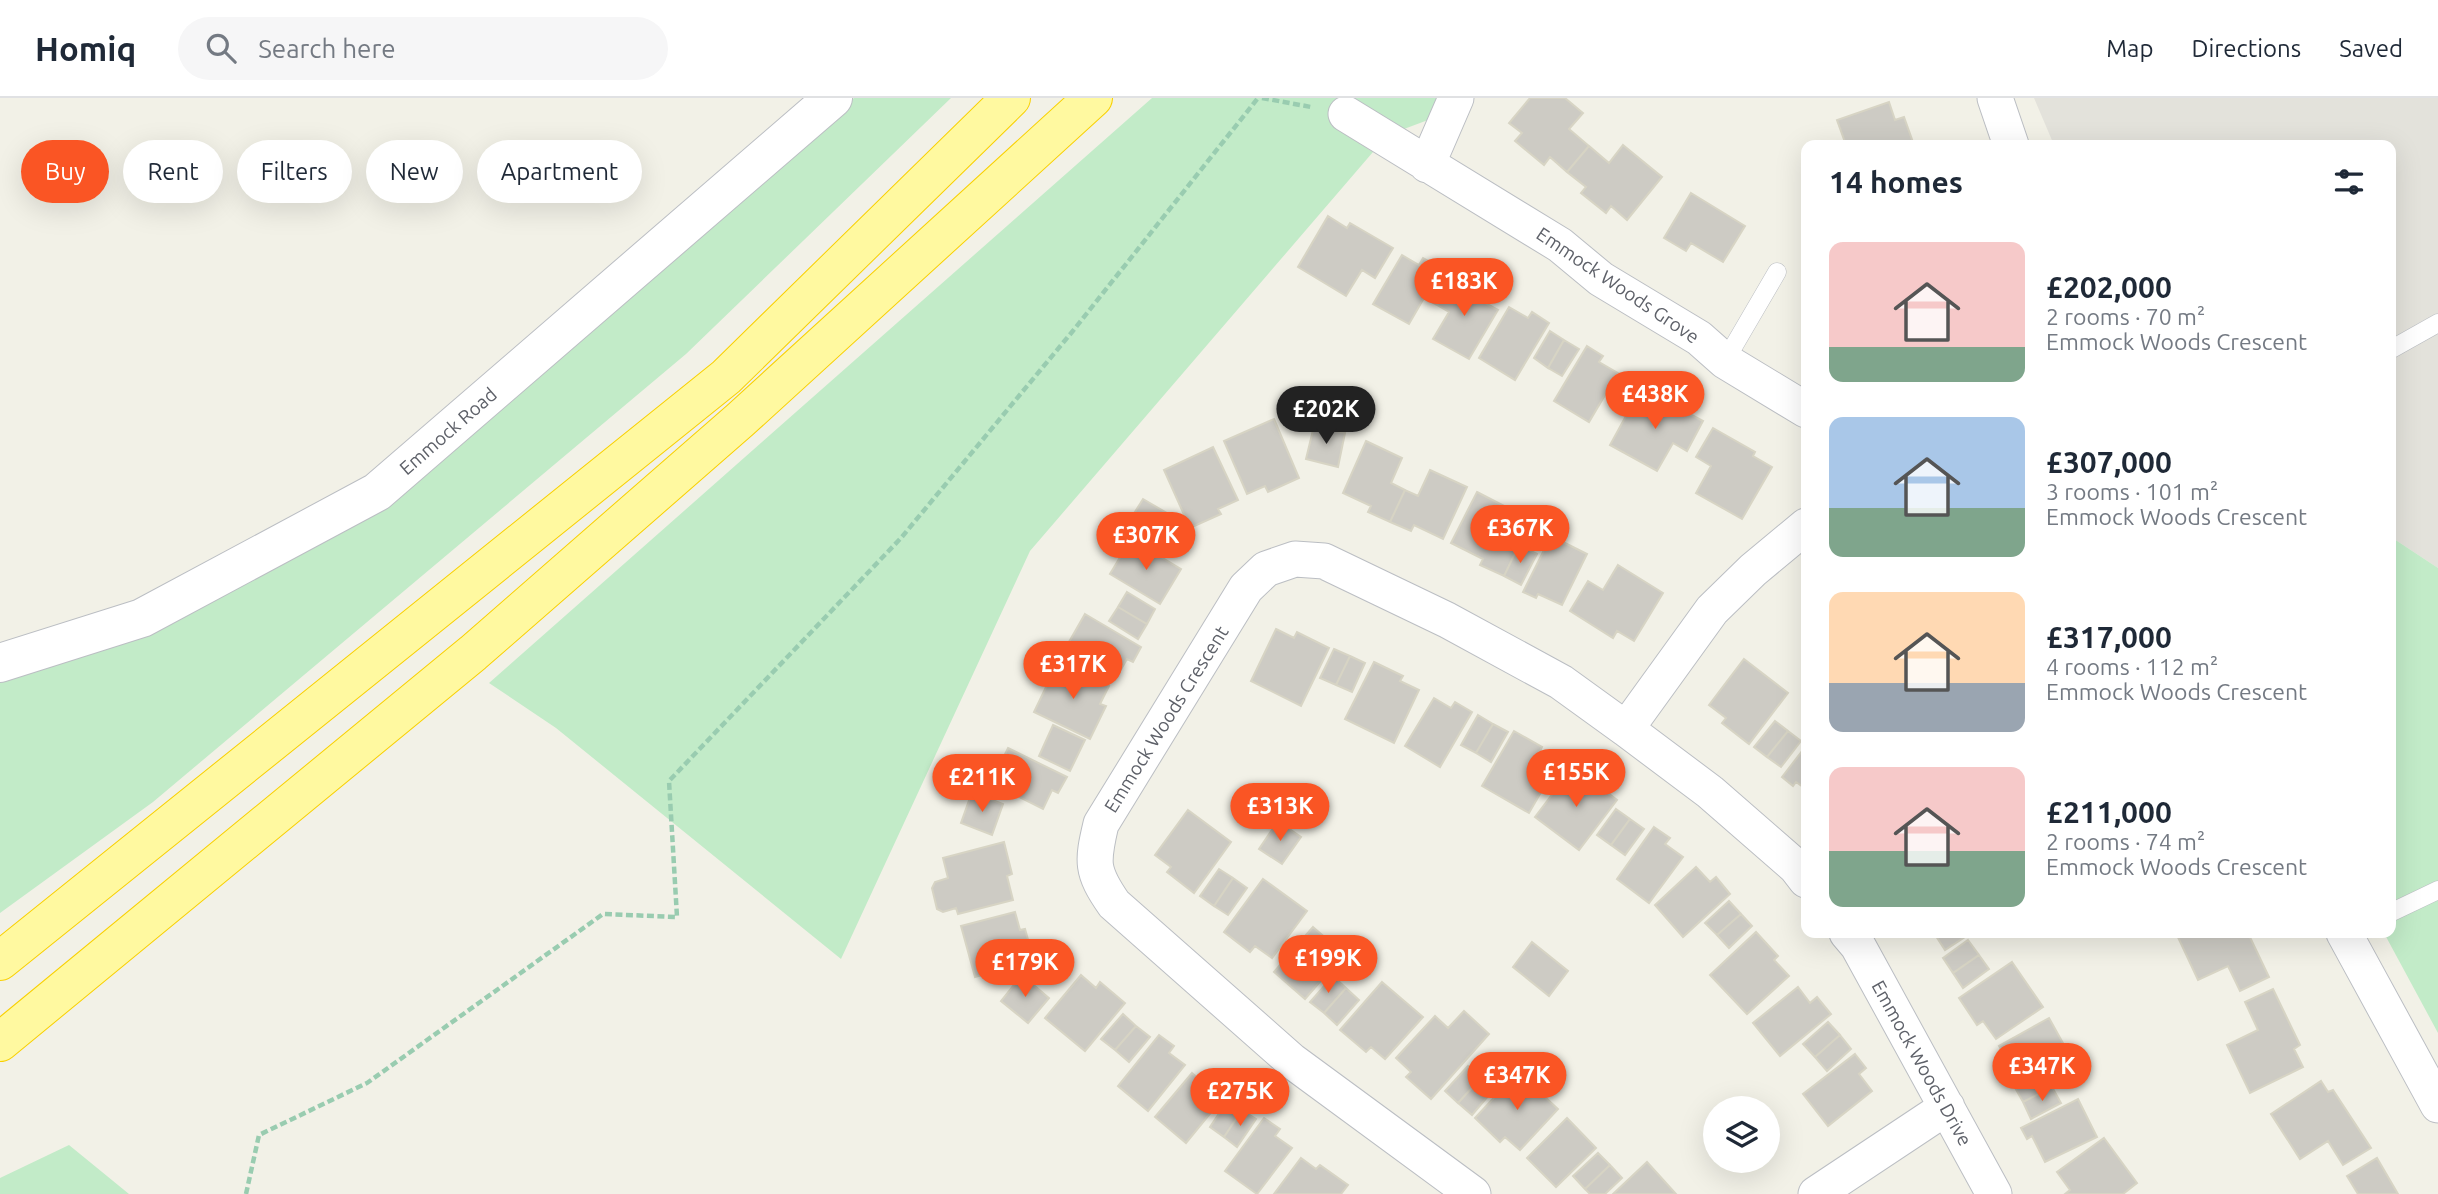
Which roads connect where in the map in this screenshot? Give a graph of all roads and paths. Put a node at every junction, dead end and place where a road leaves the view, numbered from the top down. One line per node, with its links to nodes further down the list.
1 (833, 98): 16 (street, Emmock Road)
2 (1011, 98): 23 (highway)
3 (1093, 98): 24 (highway)
4 (1260, 98): 7 (path); 27 (path)
5 (1456, 98): 9 (street)
6 (1995, 98): 8 (street)
7 (1346, 114): 9 (street, Emmock Woods Grove)
8 (2009, 140)
9 (1427, 165): 13 (street, Emmock Woods Grove)
10 (1777, 272): 13 (lane)
11 (2438, 323): 12 (lane)
12 (2396, 346)
13 (1725, 361): 14 (street, Emmock Woods Grove)
14 (1801, 407)
15 (1801, 530): 17 (street)
16 (0, 663)
17 (1626, 729): 18 (street); 28 (street, Emmock Woods Crescent)
18 (1801, 874)
19 (2438, 890): 20 (lane)
20 (2396, 910)
21 (1851, 938): 26 (street, Emmock Woods Drive)
22 (2349, 938): 25 (street)
23 (0, 961)
24 (0, 1042)
25 (2438, 1105)
26 (1947, 1107): 29 (street); 30 (street, Emmock Woods Drive)
27 (246, 1194)
28 (1472, 1194)
29 (1816, 1194)
30 (1994, 1194)

